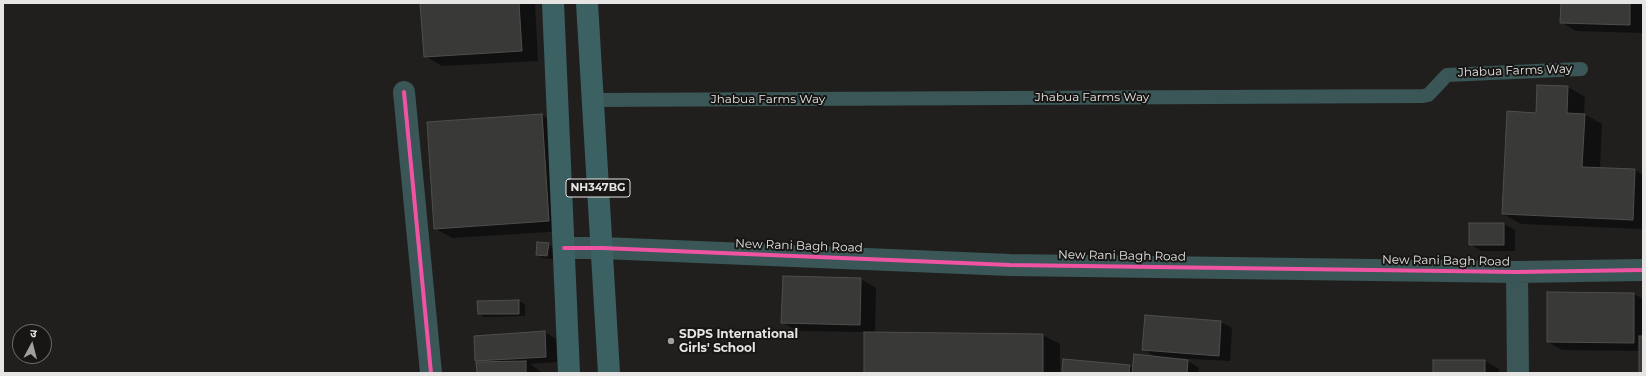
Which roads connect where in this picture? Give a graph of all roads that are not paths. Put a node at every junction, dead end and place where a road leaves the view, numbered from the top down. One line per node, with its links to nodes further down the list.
1 (553, 3): 6 (main road, NH347BG)
2 (587, 3): 5 (main road, NH347BG)
3 (1581, 68): 5 (lane, Jhabua Farms Way)
4 (404, 92): 10 (street)
5 (593, 100): 7 (main road, NH347BG)
6 (564, 248): 7 (street, New Rani Bagh Road); 11 (main road, NH347BG)
7 (602, 248): 9 (street, New Rani Bagh Road); 12 (main road, NH347BG)
8 (1643, 270): 9 (street, New Rani Bagh Road)
9 (1517, 272): 13 (street)
10 (431, 373)
11 (569, 373)
12 (609, 373)
13 (1518, 373)

